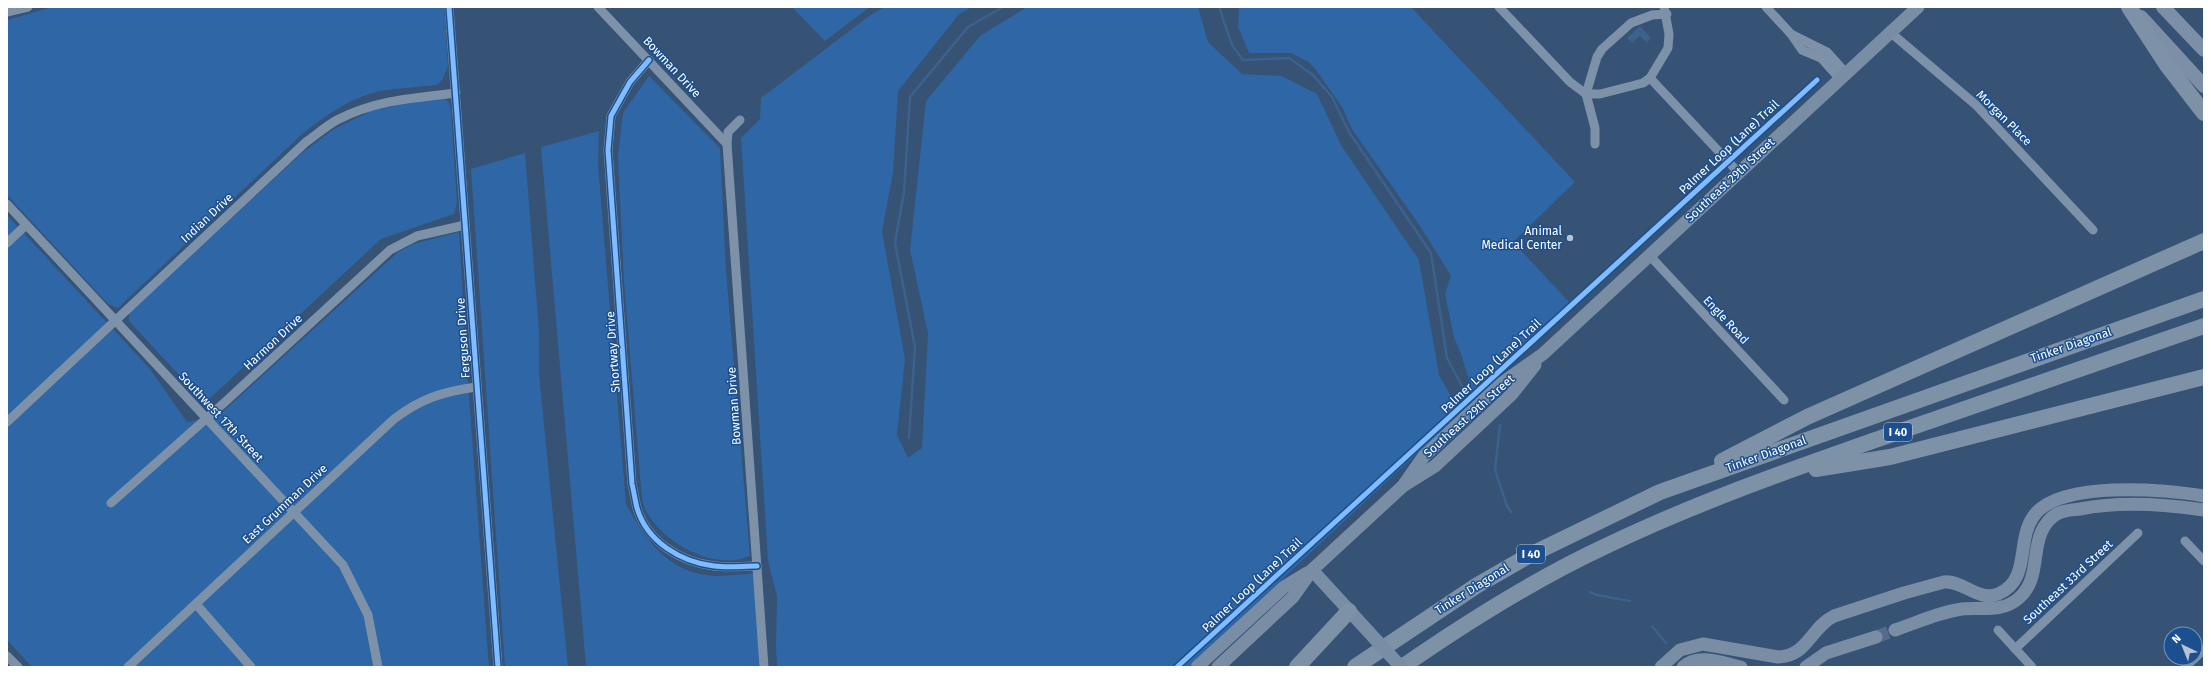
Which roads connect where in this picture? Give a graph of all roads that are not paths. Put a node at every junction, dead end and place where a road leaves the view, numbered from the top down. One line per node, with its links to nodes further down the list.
1 (28, 7): 10 (street)
2 (449, 7): 17 (street, Ferguson Drive)
3 (598, 7): 13 (street, Bowman Drive)
4 (1499, 7): 18 (street)
5 (1766, 7): 14 (street)
6 (1918, 7): 11 (main road, Southeast 29th Street)
7 (2130, 7): 16 (main road); 19 (highway)
8 (2163, 7): 12 (main road)
9 (1665, 11): 15 (street); 18 (street)
10 (7, 12)
11 (1890, 32): 14 (main road, Southeast 29th Street); 27 (street, Morgan Place)
12 (2204, 50)
13 (649, 60): 21 (street, Bowman Drive); 48 (street, Shortway Drive)
14 (1843, 76): 23 (main road, Southeast 29th Street)
15 (1650, 78): 18 (street); 23 (street)
16 (2204, 86)
17 (456, 93): 26 (street, Ferguson Drive); 32 (street, Indian Drive)
18 (1586, 94): 22 (street)
19 (2204, 113)
20 (740, 120): 21 (street, Bowman Drive)
21 (727, 144): 48 (street, Bowman Drive)
22 (1595, 144)
23 (1738, 172): 30 (main road, Southeast 29th Street)
24 (7, 204): 25 (street, Southwest 17th Street)
25 (26, 225): 29 (street); 32 (street, Southwest 17th Street)
26 (464, 225): 35 (street, Ferguson Drive); 37 (street, Harmon Drive)
27 (2093, 230)
28 (2204, 241): 40 (highway)
29 (7, 243)
30 (1650, 256): 36 (street, Engle Road); 49 (main road, Southeast 29th Street)
31 (2204, 299): 40 (highway, Tinker Diagonal / I 40)
32 (115, 321): 37 (street, Southwest 17th Street); 38 (street, Indian Drive)
33 (2204, 326): 39 (highway, Tinker Diagonal / I 40)
34 (2204, 377): 39 (highway)
35 (476, 387): 44 (street, East Grumman Drive); 61 (street, Ferguson Drive)
36 (1784, 400)
37 (206, 419): 42 (street, Harmon Drive); 44 (street, Southwest 17th Street)
38 (7, 422)
39 (1775, 475): 67 (highway, Tinker Diagonal / I 40)
40 (1660, 492): 66 (highway, Tinker Diagonal / I 40)
41 (2204, 496): 68 (main road)
42 (111, 503)
43 (2204, 510): 52 (main road)
44 (294, 511): 50 (street, East Grumman Drive); 60 (street, Southwest 17th Street)
45 (2138, 533): 55 (street, Southeast 33rd Street)
46 (2185, 541): 47 (street)
47 (2204, 561)
48 (757, 566): 62 (street, Bowman Drive)
49 (1312, 570): 51 (main road); 63 (main road, Southeast 29th Street); 64 (main road, Southeast 29th Street)
50 (196, 604): 58 (street, East Grumman Drive); 59 (street)
51 (1349, 611): 65 (highway); 67 (main road, bridge)
52 (1895, 630)
53 (1998, 630): 55 (street)
54 (1876, 636): 71 (main road)
55 (2015, 648): 72 (street)
56 (7, 656): 57 (street)
57 (18, 667)
58 (128, 667)
59 (251, 667)
60 (378, 667)
61 (498, 667)
62 (764, 667)
63 (1197, 667)
64 (1218, 667)
65 (1297, 667)
66 (1354, 667)
67 (1402, 667)
68 (1661, 667)
69 (1683, 667): 70 (main road)
70 (1740, 667)
71 (1806, 667)
72 (2032, 667)

